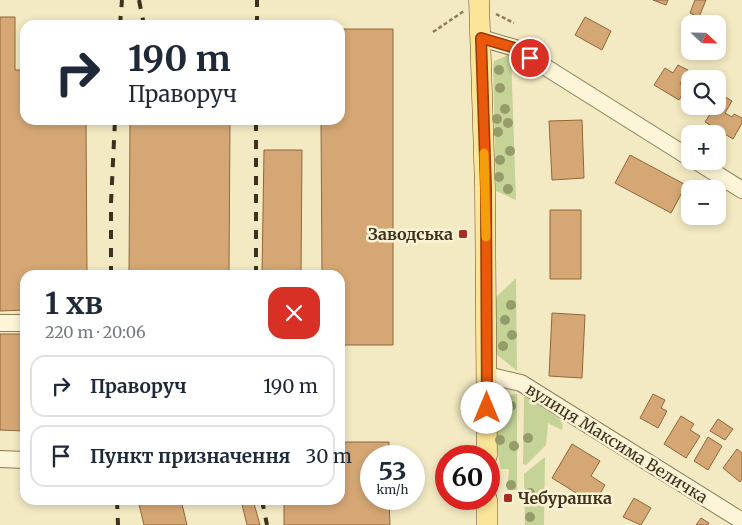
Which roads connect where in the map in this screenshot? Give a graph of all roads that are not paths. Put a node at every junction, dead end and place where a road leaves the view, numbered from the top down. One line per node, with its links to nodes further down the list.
1 (479, 0): 2 (main road)
2 (481, 38): 3 (street); 8 (main road)
3 (681, 152)
4 (710, 170): 5 (street)
5 (742, 190)
6 (0, 323): 7 (street)
7 (19, 323)
8 (487, 375): 9 (main road); 13 (street, вулиця Максима Величка)
9 (487, 445)
10 (0, 459): 11 (street)
11 (20, 460)
12 (487, 510): 14 (main road)
13 (742, 521)
14 (487, 525)

